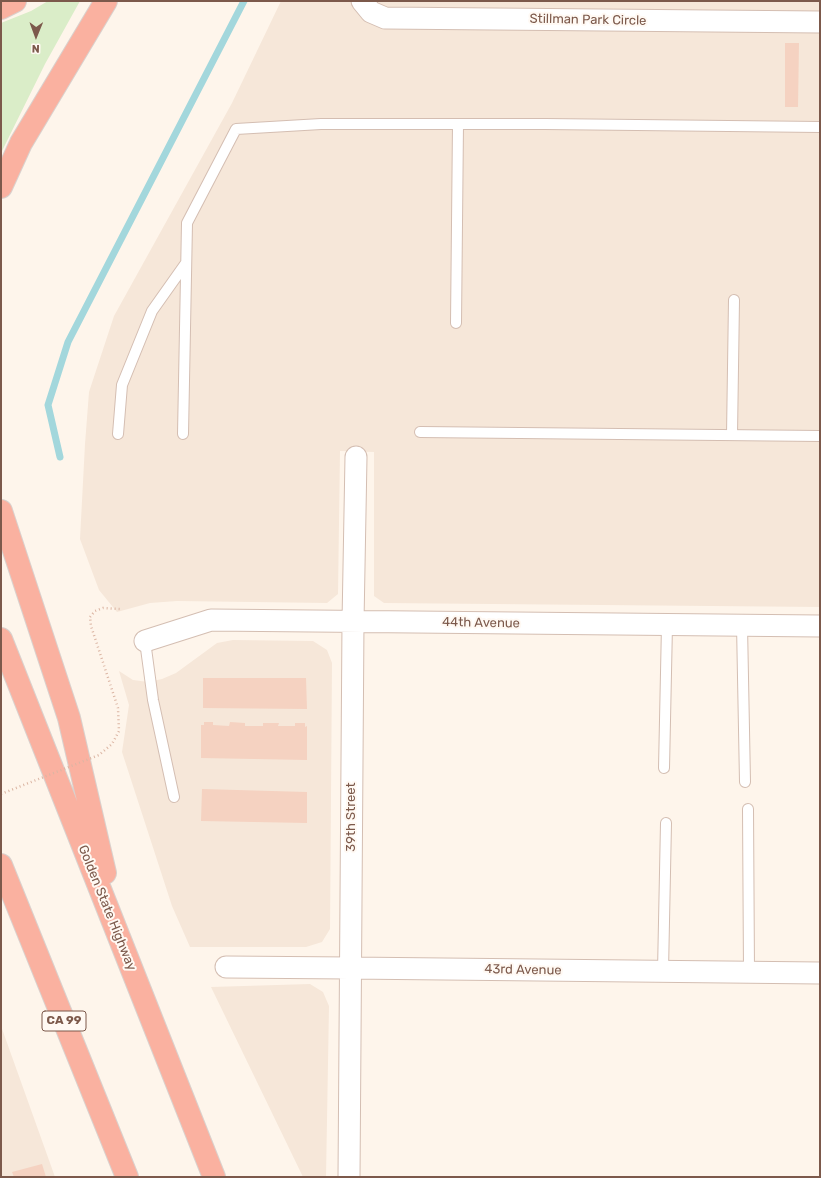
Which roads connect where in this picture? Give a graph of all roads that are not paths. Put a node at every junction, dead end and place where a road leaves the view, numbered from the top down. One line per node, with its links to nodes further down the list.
1 (15, 1): 4 (highway)
2 (106, 1): 8 (highway)
3 (362, 1): 5 (street, Stillman Park Circle)
4 (1, 8)
5 (820, 22)
6 (458, 124): 7 (lane); 9 (lane); 11 (lane)
7 (820, 127)
8 (1, 187)
9 (186, 263): 13 (lane); 14 (lane)
10 (734, 300): 15 (lane)
11 (456, 323)
12 (420, 432): 15 (lane)
13 (118, 434)
14 (183, 434)
15 (732, 435): 16 (lane)
16 (820, 436)
17 (356, 457): 19 (street, 39th Street)
18 (1, 511): 31 (highway)
19 (352, 622): 20 (street, 44th Avenue); 24 (street, 44th Avenue); 33 (street, 39th Street)
20 (667, 625): 21 (street, 44th Avenue); 25 (lane)
21 (742, 625): 22 (street, 44th Avenue); 26 (lane)
22 (820, 626)
23 (1, 639): 31 (highway, Golden State Highway)
24 (145, 641): 27 (lane)
25 (664, 768)
26 (745, 782)
27 (174, 797)
28 (748, 809): 35 (lane)
29 (666, 823): 34 (lane)
30 (1, 865): 37 (highway, CA 99)
31 (122, 946): 38 (highway, Golden State Highway)
32 (226, 967): 33 (street, 43rd Avenue)
33 (350, 968): 34 (street, 43rd Avenue); 39 (street, 39th Street)
34 (663, 971): 35 (street, 43rd Avenue)
35 (749, 972): 36 (street, 43rd Avenue)
36 (820, 973)
37 (127, 1177)
38 (214, 1177)
39 (349, 1177)

